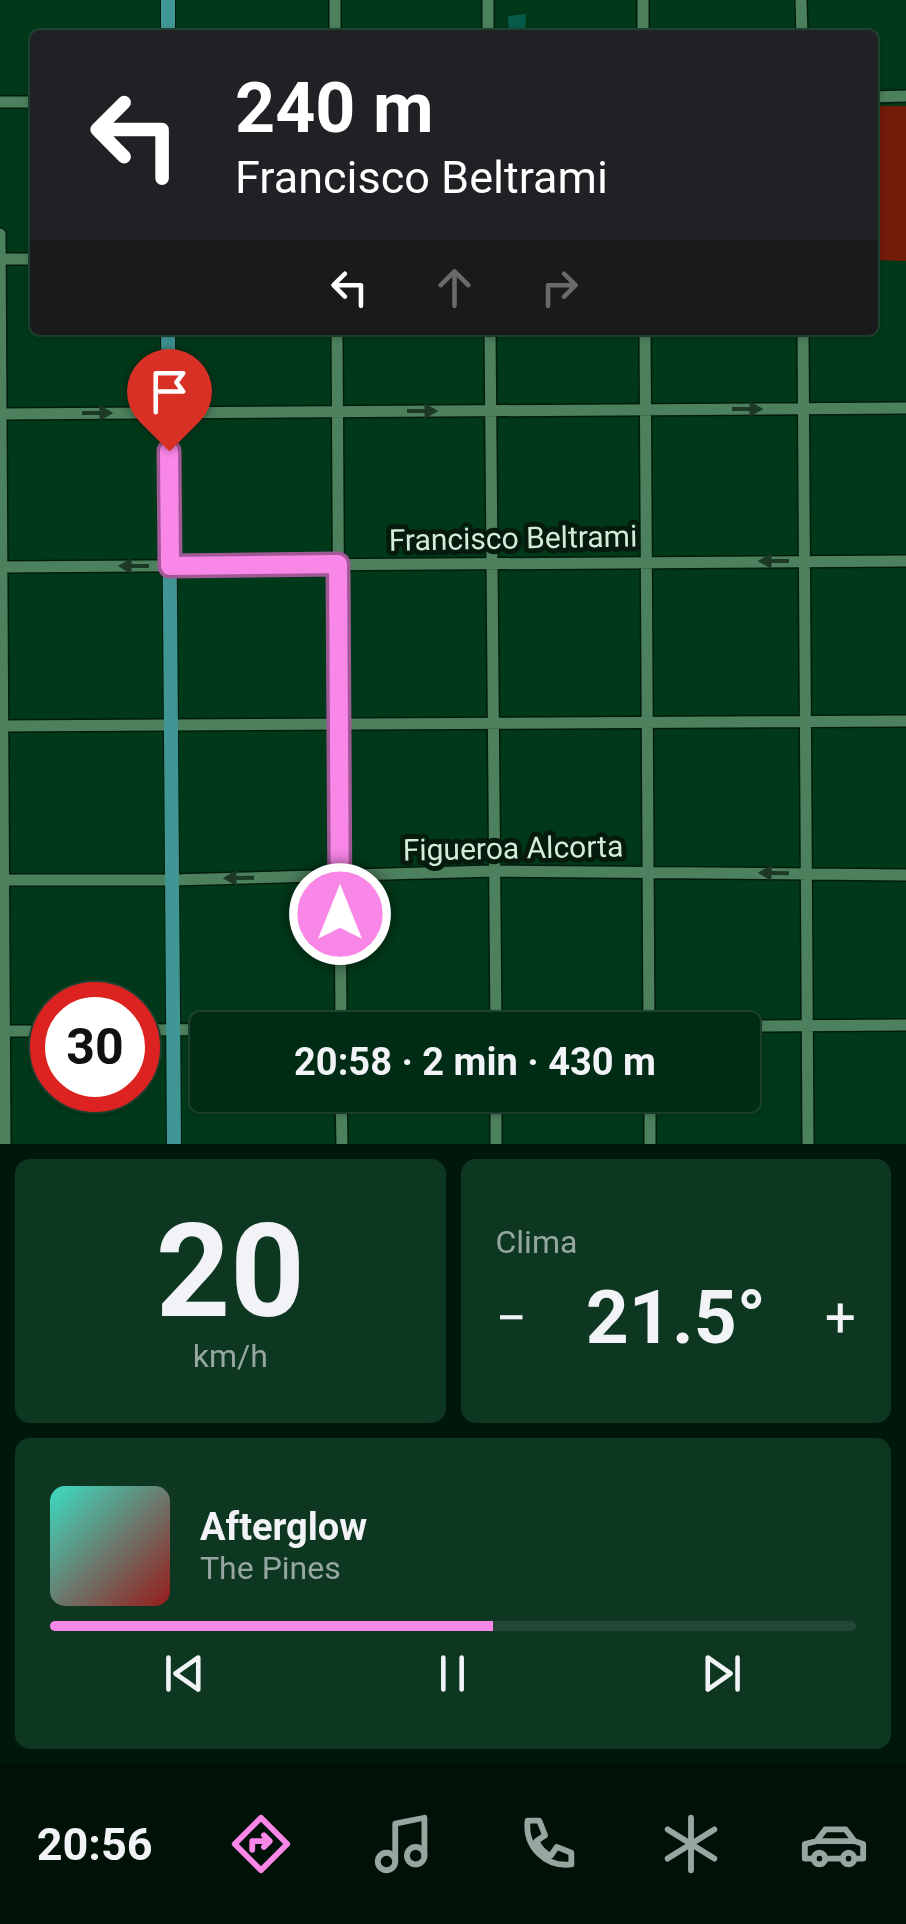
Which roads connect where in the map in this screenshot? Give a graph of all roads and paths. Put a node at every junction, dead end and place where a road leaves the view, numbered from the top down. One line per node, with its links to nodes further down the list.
1 (168, 0): 6 (main road)
2 (335, 0): 7 (street)
3 (488, 0): 8 (street)
4 (642, 0): 9 (street)
5 (802, 0): 10 (street)
6 (168, 30)
7 (335, 30)
8 (488, 30)
9 (643, 30)
10 (802, 30)
11 (906, 96): 12 (street)
12 (878, 97)
13 (0, 102): 14 (street)
14 (30, 102)
15 (0, 234): 16 (street)
16 (0, 259): 17 (street); 29 (street)
17 (30, 259)
18 (168, 335): 28 (main road)
19 (337, 335): 27 (street)
20 (490, 335): 26 (street)
21 (645, 335): 25 (street)
22 (804, 335): 24 (street)
23 (906, 408): 24 (street)
24 (804, 409): 25 (street, one-way to 24); 31 (street)
25 (645, 410): 26 (street); 30 (street)
26 (491, 411): 27 (street, one-way to 26); 34 (street)
27 (337, 412): 28 (street); 33 (street)
28 (168, 413): 29 (street, one-way to 28); 36 (main road)
29 (0, 414): 35 (street)
30 (646, 561): 31 (street, Francisco Beltrami, one-way to 30); 34 (street, Francisco Beltrami); 39 (street)
31 (805, 561): 32 (street, Francisco Beltrami); 38 (street)
32 (906, 561)
33 (338, 564): 34 (street, Francisco Beltrami); 36 (street, Francisco Beltrami); 41 (street)
34 (492, 564): 40 (street)
35 (1, 566): 36 (street, Francisco Beltrami, one-way to 35); 43 (street)
36 (170, 566): 42 (main road)
37 (906, 720): 38 (street)
38 (806, 721): 39 (street); 46 (street)
39 (648, 722): 40 (street); 44 (street)
40 (493, 723): 41 (street); 45 (street)
41 (339, 724): 42 (street); 47 (street)
42 (171, 725): 43 (street); 50 (main road)
43 (1, 726): 49 (street)
44 (648, 870): 45 (street, Figueroa Alcorta); 46 (street, Figueroa Alcorta, one-way to 44); 53 (street)
45 (494, 871): 47 (street, Figueroa Alcorta); 52 (street)
46 (806, 874): 48 (street, Figueroa Alcorta); 55 (street)
47 (340, 876): 50 (street, Figueroa Alcorta, one-way to 50); 51 (street)
48 (906, 876)
49 (2, 880): 50 (street, Figueroa Alcorta); 60 (street)
50 (172, 880): 58 (main road)
51 (341, 1012)
52 (496, 1012)
53 (650, 1012)
54 (906, 1024): 55 (street)
55 (807, 1026): 56 (street); 70 (street)
56 (760, 1027)
57 (160, 1030): 58 (street)
58 (174, 1030): 59 (street); 66 (main road)
59 (190, 1030)
60 (2, 1031): 61 (street); 65 (street)
61 (30, 1031)
62 (341, 1112): 67 (street)
63 (496, 1112): 68 (street)
64 (650, 1112): 69 (street)
65 (5, 1144)
66 (174, 1144)
67 (342, 1144)
68 (496, 1144)
69 (650, 1144)
70 (808, 1144)

